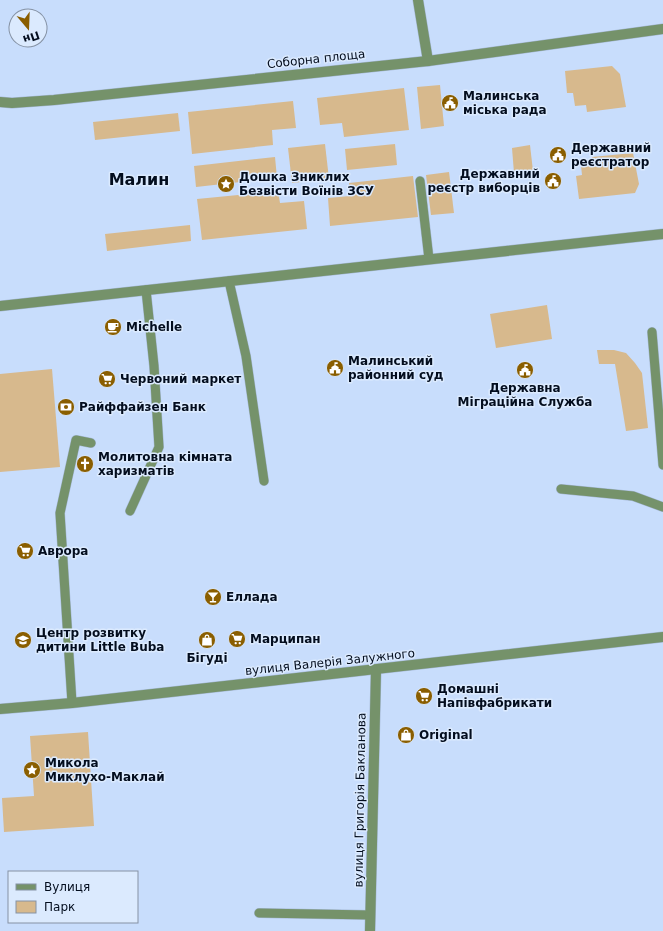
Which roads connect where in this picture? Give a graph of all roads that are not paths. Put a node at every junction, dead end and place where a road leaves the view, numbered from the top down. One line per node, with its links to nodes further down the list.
1 (418, 0): 3 (street)
2 (663, 29): 3 (street, Соборна площа)
3 (428, 61): 4 (street, Соборна площа)
4 (0, 102)
5 (420, 181): 7 (lane)
6 (663, 234): 7 (street)
7 (429, 259): 8 (street)
8 (229, 281): 9 (street); 15 (lane)
9 (146, 290): 10 (street); 18 (lane)
10 (0, 306)
11 (652, 332): 13 (lane)
12 (91, 443): 21 (lane)
13 (662, 449): 14 (lane)
14 (663, 466)
15 (264, 481)
16 (561, 489): 17 (lane)
17 (663, 507)
18 (130, 511)
19 (663, 637): 20 (street, вулиця Валерія Залужного)
20 (376, 670): 21 (street, вулиця Валерія Залужного); 24 (street, вулиця Григорія Бакланова)
21 (72, 703): 22 (street, вулиця Валерія Залужного)
22 (0, 709)
23 (259, 914): 24 (lane)
24 (370, 915): 25 (street, вулиця Григорія Бакланова)
25 (370, 931)

